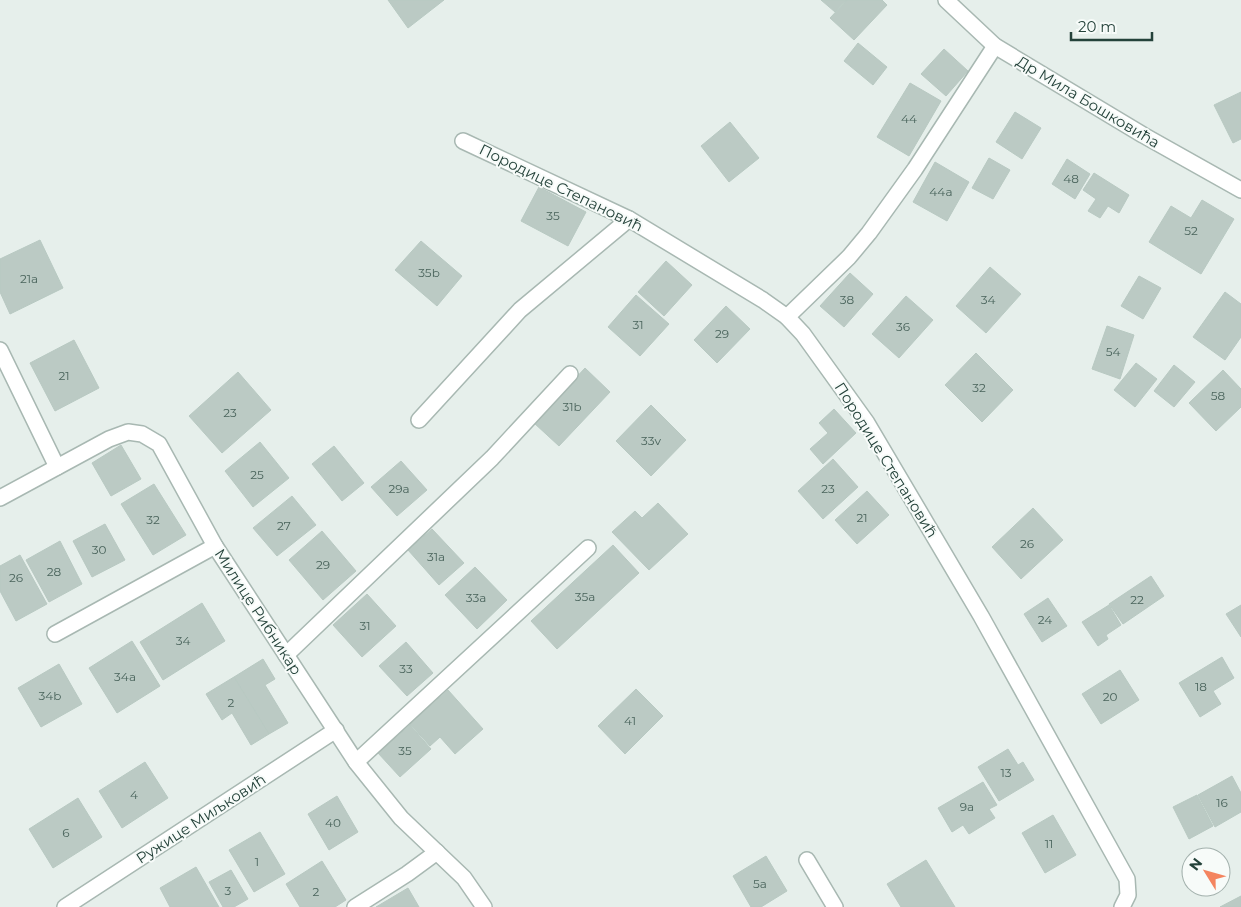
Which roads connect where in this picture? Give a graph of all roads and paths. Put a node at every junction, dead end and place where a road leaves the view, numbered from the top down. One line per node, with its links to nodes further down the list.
1 (946, 0): 2 (street, Др Мила Бошковића)
2 (995, 46): 4 (street, Др Мила Бошковића); 6 (street)
3 (463, 141): 5 (street, Породице Степановић)
4 (1241, 190)
5 (630, 219): 6 (street, Породице Степановић); 9 (street)
6 (787, 317): 24 (street, Породице Степановић)
7 (0, 350): 10 (street)
8 (570, 374): 15 (street)
9 (419, 420)
10 (58, 467): 11 (street, Милице Рибникар); 12 (street, Милице Рибникар)
11 (0, 498)
12 (215, 546): 14 (street); 15 (street, Милице Рибникар)
13 (588, 548): 17 (street)
14 (56, 634)
15 (286, 654): 16 (street, Милице Рибникар)
16 (336, 730): 17 (street, Милице Рибникар); 20 (street, Ружице Миљковић)
17 (356, 762): 18 (street, Милице Рибникар)
18 (437, 852): 21 (street); 22 (street, Милице Рибникар)
19 (807, 860): 23 (street)
20 (65, 907)
21 (355, 907)
22 (484, 907)
23 (835, 907)
24 (1122, 907)

